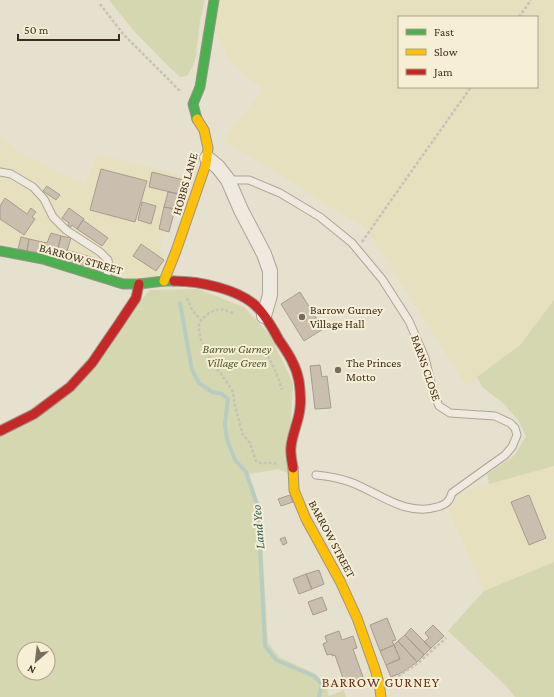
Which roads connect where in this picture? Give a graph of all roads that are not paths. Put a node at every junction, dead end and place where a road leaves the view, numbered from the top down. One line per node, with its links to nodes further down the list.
1 (214, 0): 2 (main road, HOBBS LANE)
2 (207, 158): 4 (street); 7 (main road, HOBBS LANE)
3 (0, 172): 6 (lane)
4 (228, 180): 9 (street); 11 (lane, BARNS CLOSE)
5 (0, 251): 6 (main road, BARROW STREET)
6 (106, 279): 8 (main road, BARROW STREET)
7 (164, 281): 8 (main road, BARROW STREET); 9 (main road, BARROW STREET)
8 (138, 284): 10 (main road)
9 (264, 316): 12 (main road, BARROW STREET)
10 (0, 431)
11 (316, 476)
12 (381, 697)

